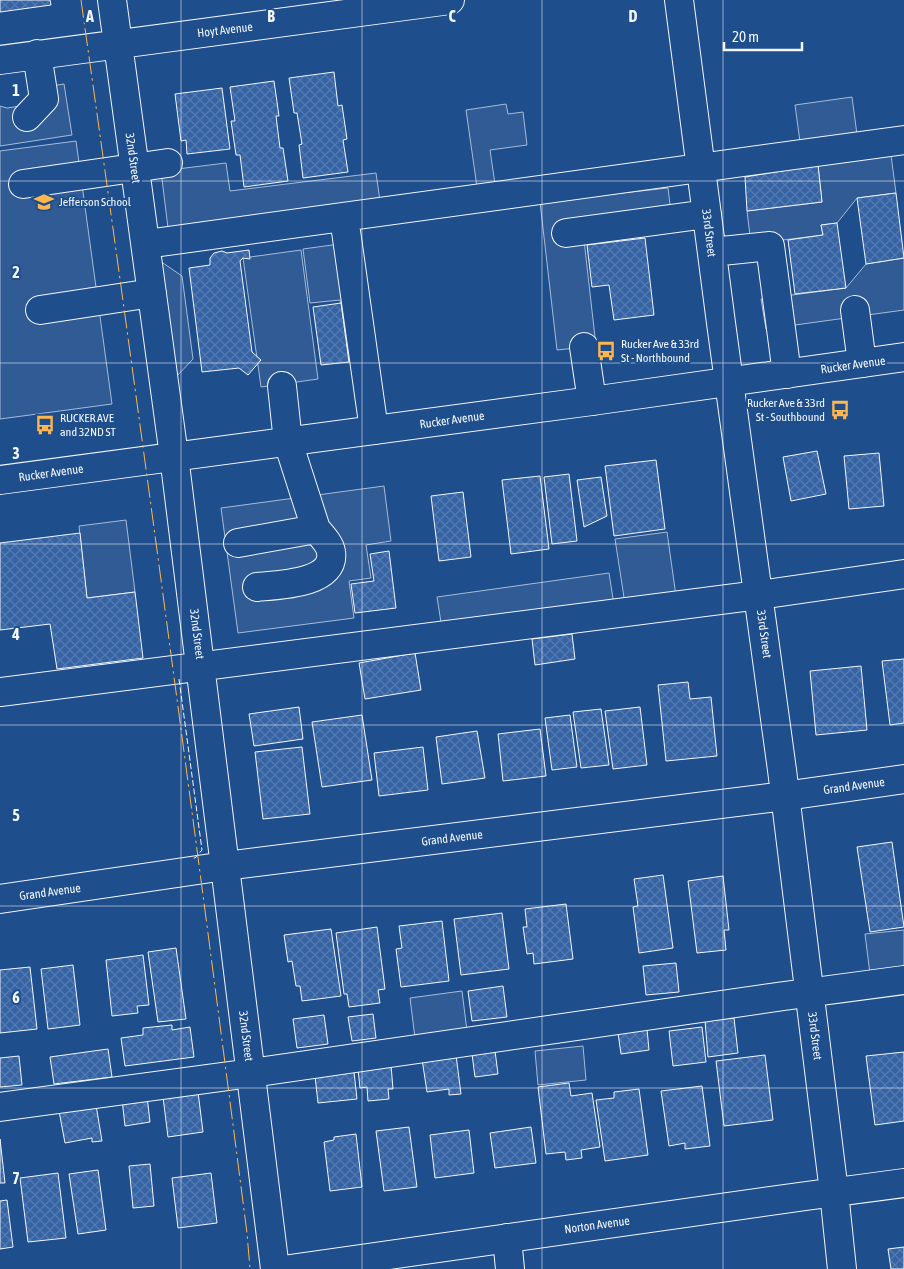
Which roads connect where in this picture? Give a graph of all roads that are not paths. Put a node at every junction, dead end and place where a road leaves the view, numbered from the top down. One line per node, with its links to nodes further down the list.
1 (112, 0): 4 (street, 32nd Street)
2 (450, 0): 4 (street, Hoyt Avenue)
3 (679, 0): 11 (street, 33rd Street)
4 (118, 43): 5 (street, Hoyt Avenue); 10 (street, 32nd Street)
5 (37, 54): 6 (street, Hoyt Avenue); 7 (street)
6 (0, 60)
7 (27, 117)
8 (904, 140): 11 (street)
9 (168, 163): 10 (street)
10 (134, 167): 12 (street); 16 (street, 32nd Street)
11 (701, 167): 13 (street, 33rd Street); 14 (street)
12 (23, 184)
13 (707, 214): 15 (street); 17 (street, 33rd Street)
14 (344, 216): 16 (street); 28 (street)
15 (566, 233)
16 (146, 244): 18 (street, 32nd Street)
17 (712, 252): 24 (street); 25 (street, 33rd Street)
18 (152, 293): 19 (street); 30 (street, 32nd Street)
19 (40, 310)
20 (855, 310): 23 (street)
21 (584, 347): 27 (street)
22 (904, 357): 23 (street, Rucker Avenue)
23 (862, 363): 24 (street, Rucker Avenue)
24 (787, 374): 25 (street, Rucker Avenue)
25 (729, 382): 27 (street, Rucker Avenue); 36 (street, 33rd Street)
26 (282, 386): 29 (street)
27 (592, 401): 28 (street, Rucker Avenue)
28 (374, 430): 29 (street, Rucker Avenue)
29 (288, 442): 30 (street, Rucker Avenue); 32 (street)
30 (174, 456): 31 (street, Rucker Avenue); 37 (street, 32nd Street)
31 (0, 480)
32 (316, 529): 33 (street); 35 (street)
33 (238, 543)
34 (904, 574): 36 (street)
35 (258, 587)
36 (759, 595): 37 (street); 40 (street, 33rd Street)
37 (201, 667): 38 (street); 41 (street, 32nd Street)
38 (0, 692)
39 (904, 779): 40 (street, Grand Avenue)
40 (785, 796): 41 (street, Grand Avenue); 44 (street, 33rd Street)
41 (225, 866): 42 (street, Grand Avenue); 45 (street, 32nd Street)
42 (0, 899)
43 (904, 980): 44 (street)
44 (809, 993): 45 (street); 48 (street, 33rd Street)
45 (251, 1073): 46 (street); 50 (street, 32nd Street)
46 (0, 1107)
47 (904, 1183): 48 (street, Norton Avenue)
48 (834, 1192): 49 (street, Norton Avenue); 53 (street, 33rd Street)
49 (507, 1238): 51 (street, Norton Avenue); 52 (street)
50 (275, 1269)
51 (290, 1269)
52 (510, 1269)
53 (842, 1269)

